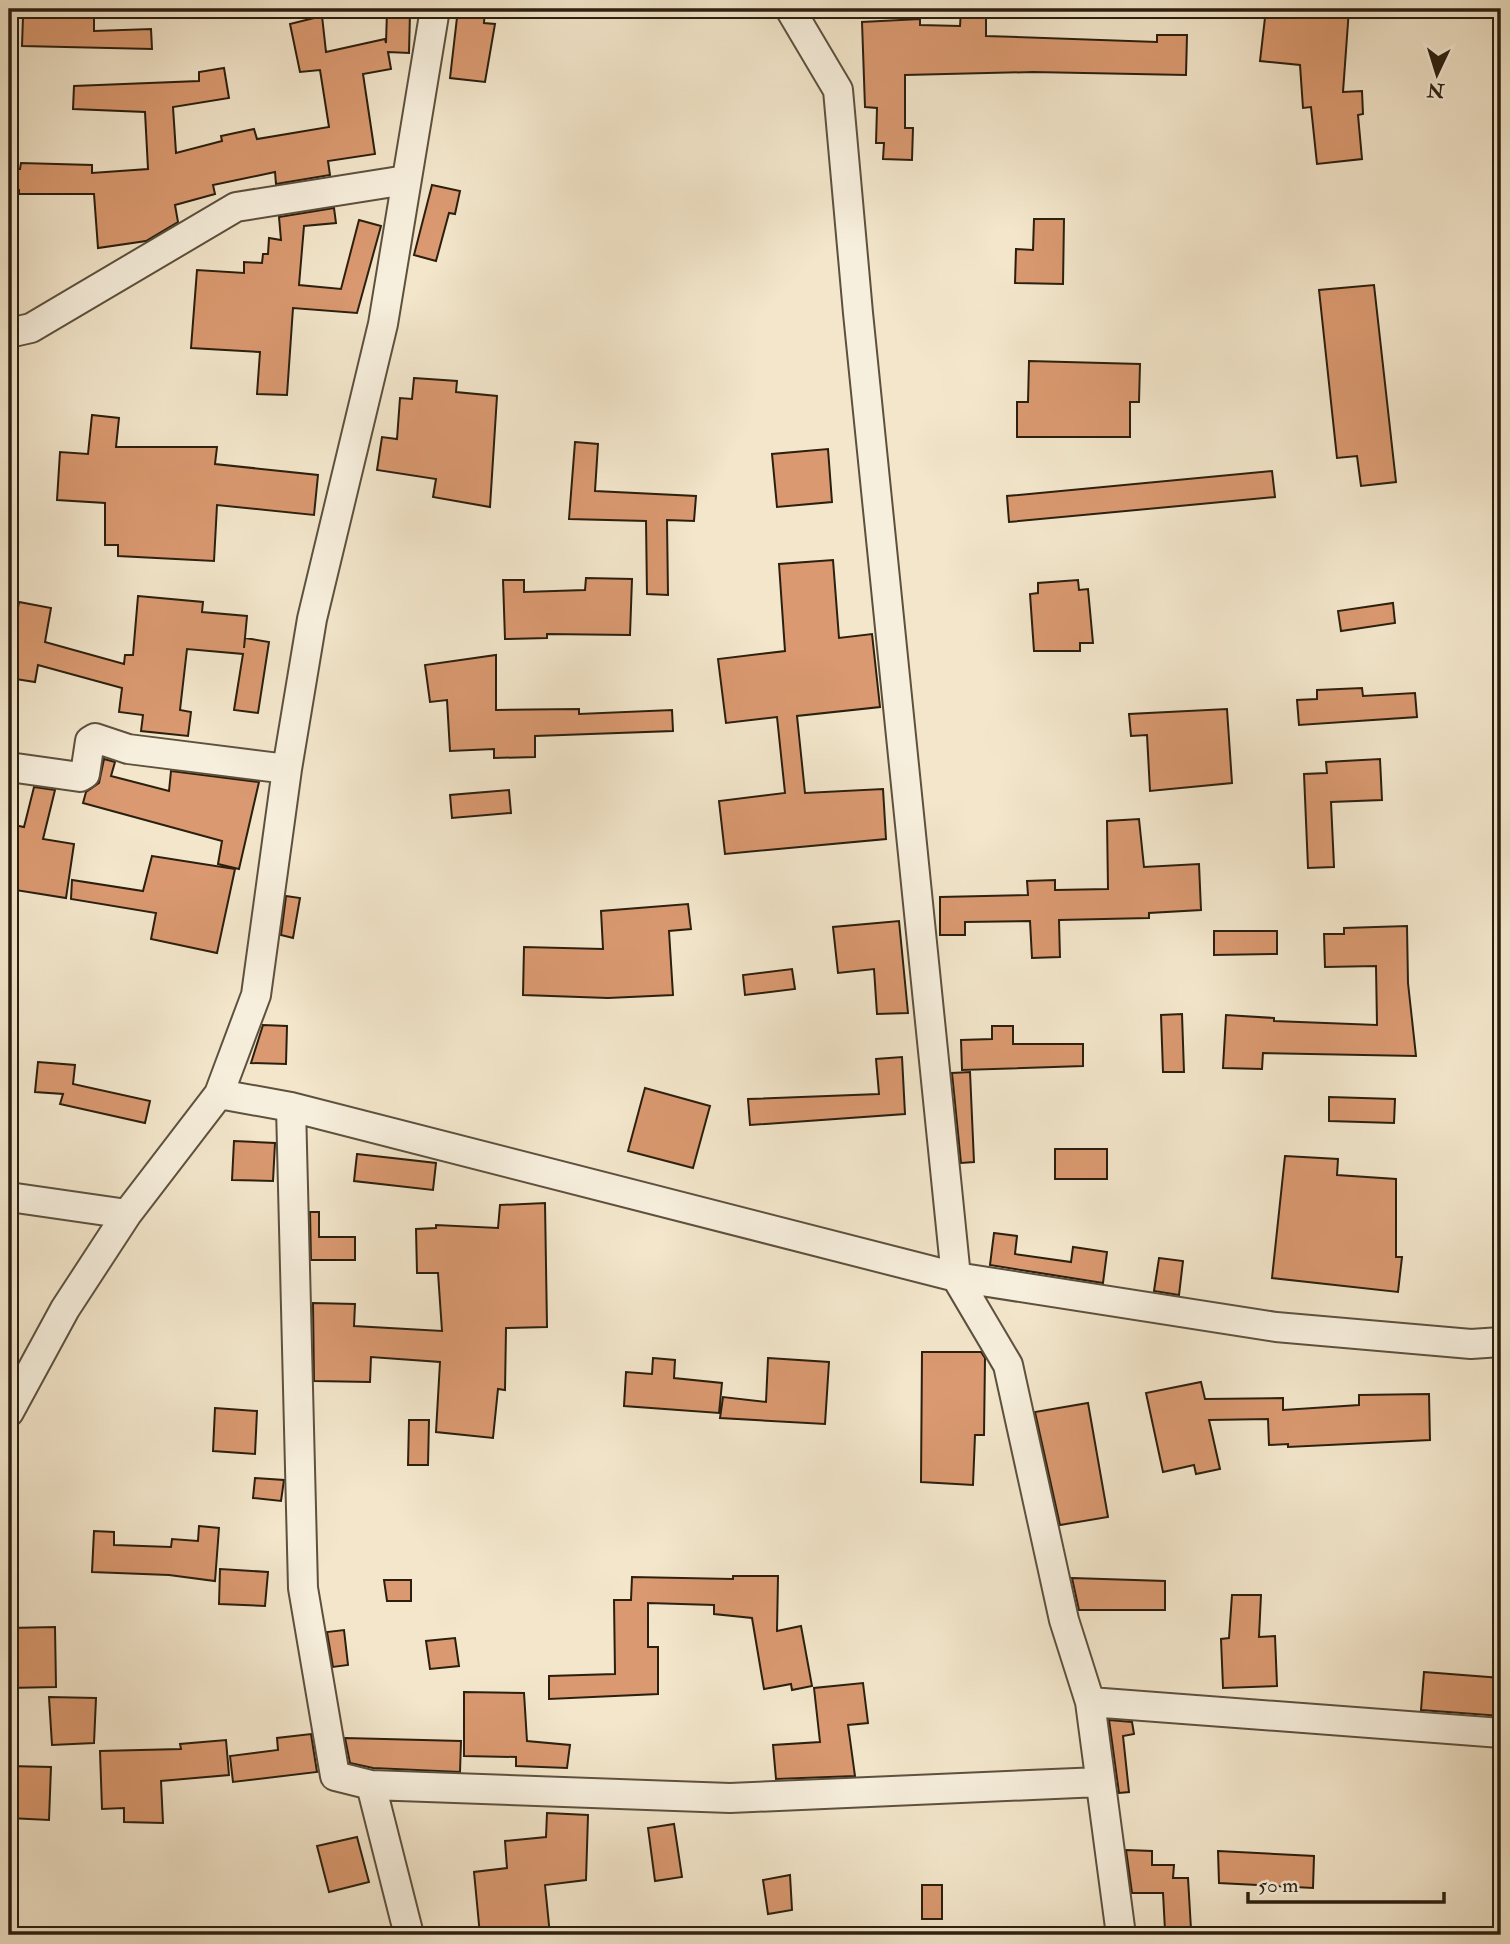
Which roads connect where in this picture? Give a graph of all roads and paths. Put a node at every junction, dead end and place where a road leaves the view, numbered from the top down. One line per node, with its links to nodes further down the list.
1 (435, 9): 3 (street)
2 (790, 9): 11 (street)
3 (406, 180): 4 (street); 6 (street)
4 (9, 333)
5 (9, 767): 6 (street)
6 (287, 769): 7 (street)
7 (219, 1094): 8 (street); 10 (street)
8 (291, 1107): 11 (street); 17 (street)
9 (9, 1197): 10 (street)
10 (127, 1214): 13 (street)
11 (956, 1277): 12 (street); 14 (street)
12 (1501, 1342)
13 (9, 1412)
14 (1090, 1702): 15 (street); 16 (street)
15 (1501, 1733)
16 (1100, 1782): 17 (street); 19 (street)
17 (372, 1785): 18 (street)
18 (409, 1935)
19 (1121, 1935)

